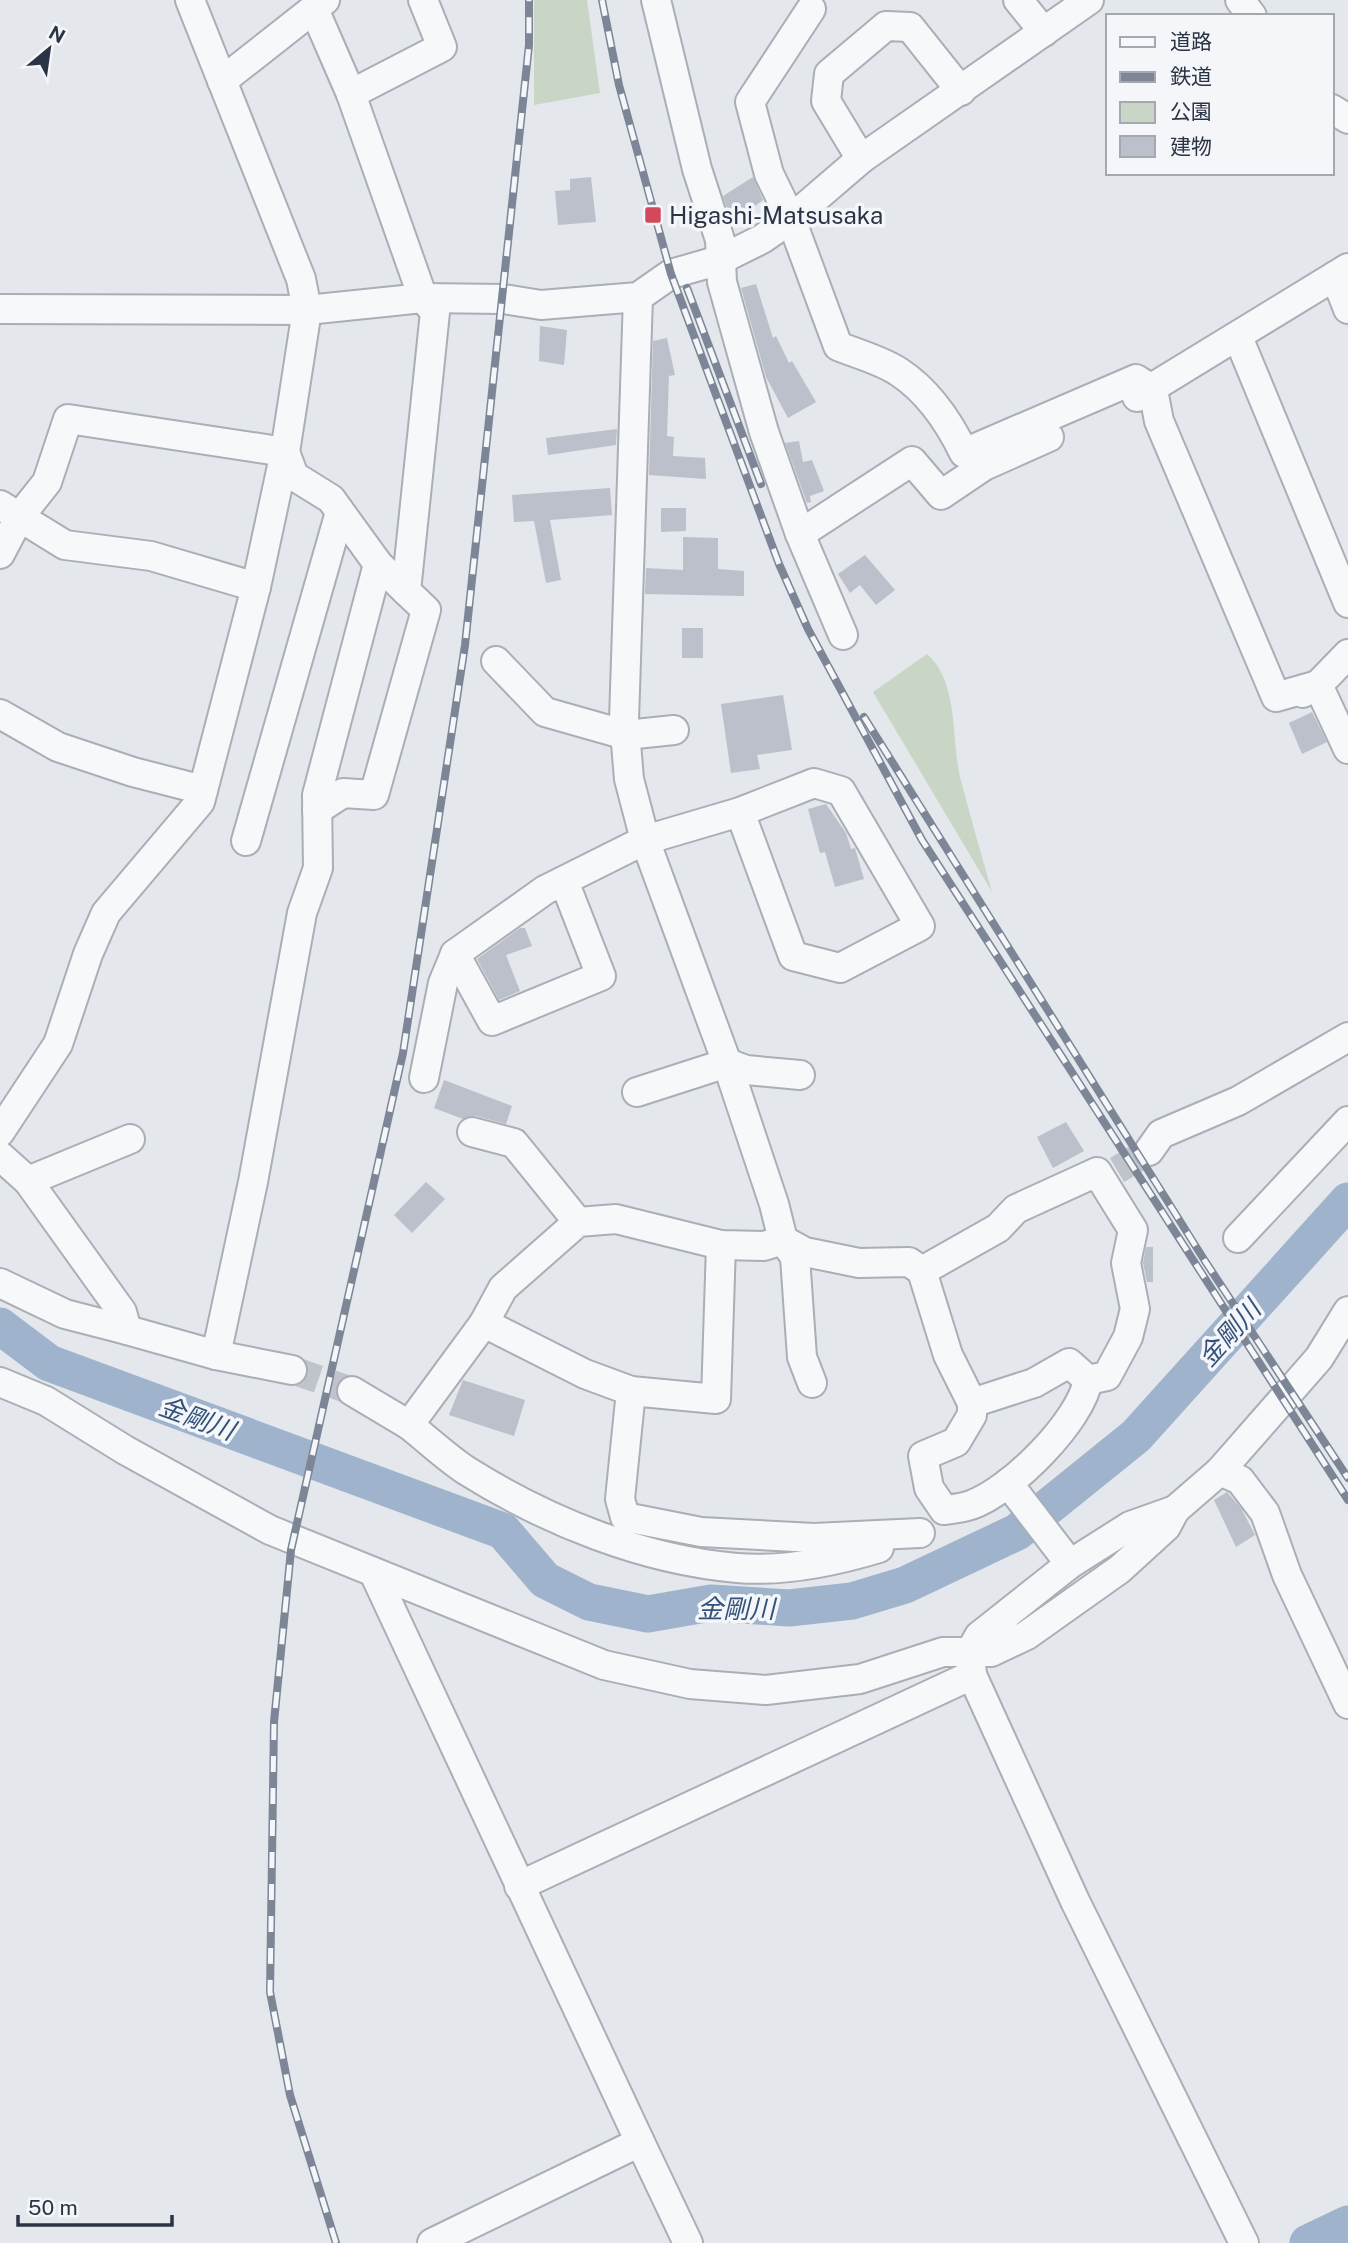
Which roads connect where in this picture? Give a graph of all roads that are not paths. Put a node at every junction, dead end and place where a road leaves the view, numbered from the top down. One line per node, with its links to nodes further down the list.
1 (190, 0): 9 (street)
2 (423, 0): 11 (street)
3 (656, 0): 14 (street)
4 (1018, 0): 8 (street)
5 (1089, 0): 8 (street)
6 (812, 3): 13 (street)
7 (319, 4): 9 (street); 11 (street)
8 (1044, 32): 10 (street)
9 (222, 81): 20 (street)
10 (961, 91): 12 (street); 12 (street)
11 (351, 94): 17 (street)
12 (860, 159): 13 (street)
13 (791, 219): 14 (street); 22 (street)
14 (720, 260): 16 (street); 26 (street)
15 (1341, 272): 19 (street); 21 (street)
16 (638, 297): 17 (street); 39 (street)
17 (423, 298): 20 (street); 30 (street)
18 (0, 309): 20 (street)
19 (1348, 309)
20 (307, 310): 23 (street)
21 (1238, 337): 22 (street); 31 (street)
22 (1153, 390): 26 (street); 35 (street)
23 (285, 452): 24 (street); 25 (street); 29 (street)
24 (10, 510): 27 (street); 29 (street)
25 (340, 512): 28 (street); 45 (street)
26 (800, 534): 32 (street)
27 (0, 554)
28 (378, 564): 30 (street); 42 (street)
29 (256, 587): 41 (street)
30 (406, 591): 42 (street)
31 (1348, 603)
32 (843, 635)
33 (1348, 654): 35 (street)
34 (496, 660): 39 (street)
35 (1318, 685): 36 (street); 40 (street)
36 (1278, 708)
37 (0, 714): 41 (street)
38 (674, 730): 39 (street)
39 (626, 735): 44 (street)
40 (1348, 749)
41 (203, 790): 54 (street)
42 (317, 810): 69 (street)
43 (740, 812): 43 (street); 44 (street)
44 (645, 840): 46 (street); 49 (street)
45 (246, 841)
46 (564, 881): 47 (street); 47 (street)
47 (455, 954): 51 (street)
48 (1348, 1037): 57 (street)
49 (727, 1063): 50 (street); 52 (street); 62 (street)
50 (800, 1074)
51 (424, 1078)
52 (637, 1092)
53 (1348, 1121): 61 (street)
54 (0, 1132)
55 (472, 1132): 60 (street)
56 (130, 1139): 59 (street)
57 (1149, 1151)
58 (0, 1156): 59 (street)
59 (29, 1181): 68 (street)
60 (579, 1222): 63 (street); 67 (street)
61 (1238, 1237)
62 (783, 1240): 63 (street); 64 (street); 73 (street)
63 (721, 1245): 75 (street)
64 (922, 1271): 71 (street); 76 (street)
65 (0, 1283): 68 (street)
66 (1348, 1311): 78 (street)
67 (484, 1323): 75 (street); 77 (street)
68 (127, 1330): 69 (street)
69 (216, 1355): 70 (street)
70 (292, 1370)
71 (1088, 1380): 76 (street); 79 (street)
72 (0, 1382): 84 (street)
73 (812, 1383)
74 (352, 1391): 77 (street)
75 (631, 1391): 82 (street)
76 (972, 1403): 80 (street)
77 (409, 1425): 82 (street)
78 (1220, 1471): 81 (street); 86 (street)
79 (1009, 1483): 80 (street); 83 (street)
80 (944, 1510): 82 (street)
81 (1175, 1510): 83 (street); 85 (street)
82 (920, 1533)
83 (1065, 1557): 85 (street)
84 (374, 1573): 85 (street); 87 (street)
85 (971, 1664): 87 (street); 91 (street)
86 (1348, 1704)
87 (519, 1886): 88 (street)
88 (640, 2142): 89 (street); 90 (street)
89 (432, 2243)
90 (688, 2243)
91 (1244, 2243)

